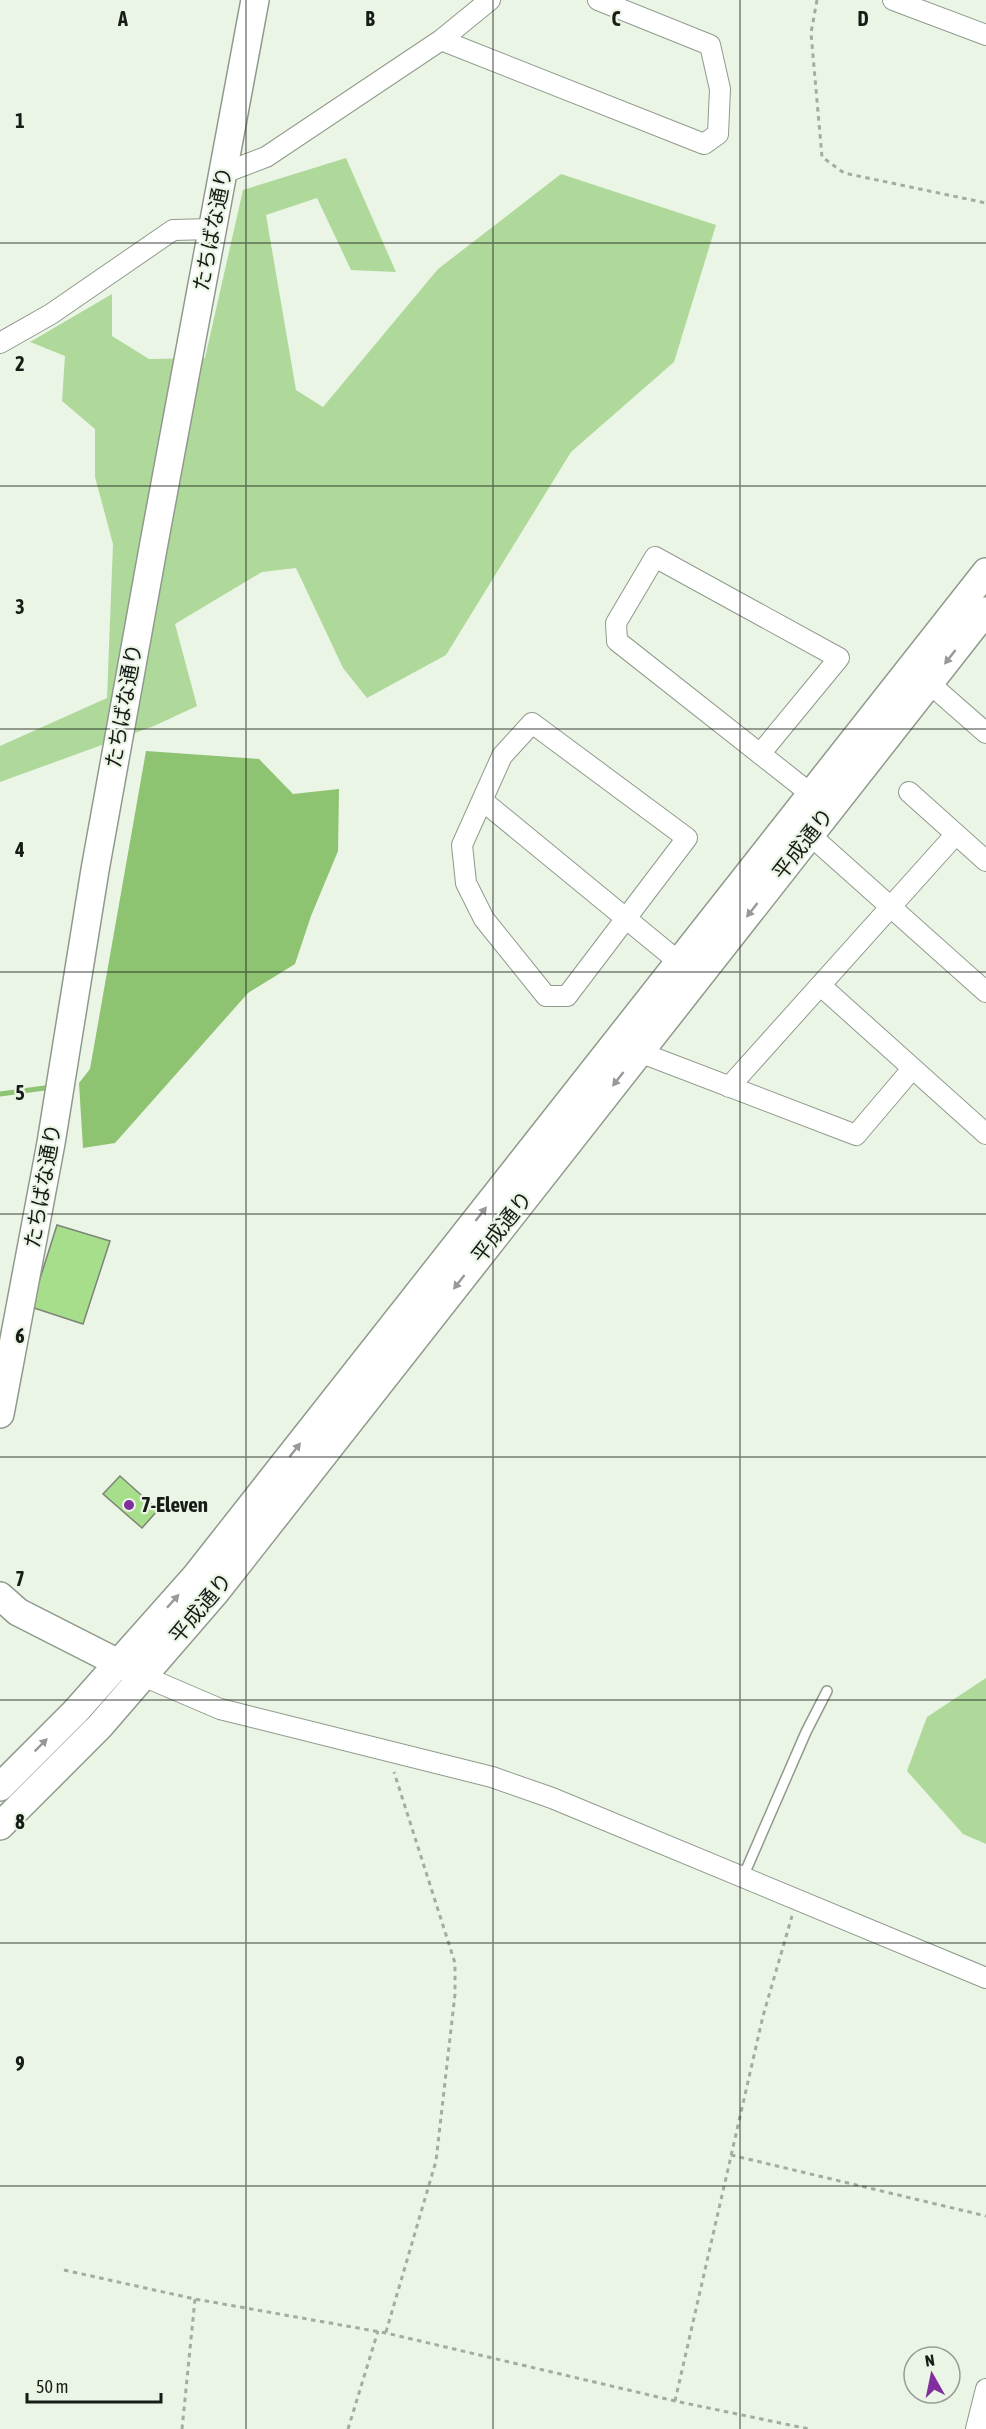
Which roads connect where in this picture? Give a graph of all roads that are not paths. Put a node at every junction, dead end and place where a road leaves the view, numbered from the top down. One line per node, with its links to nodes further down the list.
1 (255, 0): 7 (street, たちばな通り)
2 (490, 0): 6 (street)
3 (598, 0): 6 (street)
4 (893, 0): 5 (street)
5 (986, 35)
6 (441, 40): 7 (street)
7 (224, 172): 8 (street, たちばな通り)
8 (213, 229): 9 (street); 30 (street, たちばな通り)
9 (0, 343)
10 (986, 572): 16 (street, 平成通り)
11 (986, 611): 12 (street, 平成通り, one-way to 12)
12 (929, 683): 13 (street); 19 (street, 平成通り)
13 (986, 733)
14 (760, 754): 14 (street); 16 (street)
15 (909, 792): 18 (street)
16 (811, 794): 23 (street, 平成通り)
17 (483, 801): 22 (street); 22 (street); 22 (street)
18 (956, 834): 20 (street); 21 (street)
19 (810, 835): 21 (street); 26 (street, 平成通り, one-way to 26)
20 (986, 861)
21 (892, 908): 24 (street); 25 (street)
22 (625, 918): 23 (street)
23 (679, 962): 32 (street, 平成通り, one-way to 23)
24 (821, 986): 27 (street); 28 (street)
25 (986, 992)
26 (639, 1053): 28 (street); 33 (street, 平成通り, one-way to 33)
27 (912, 1069): 28 (street); 29 (street)
28 (729, 1087)
29 (986, 1134)
30 (0, 1414)
31 (0, 1596): 32 (street)
32 (118, 1663): 33 (street); 35 (street, 平成通り, one-way to 32)
33 (143, 1676): 36 (street, 平成通り); 37 (street)
34 (827, 1691): 37 (lane)
35 (0, 1787)
36 (0, 1826)
37 (743, 1877): 38 (street)
38 (986, 1978)
39 (986, 2389): 40 (street)
40 (976, 2429)

